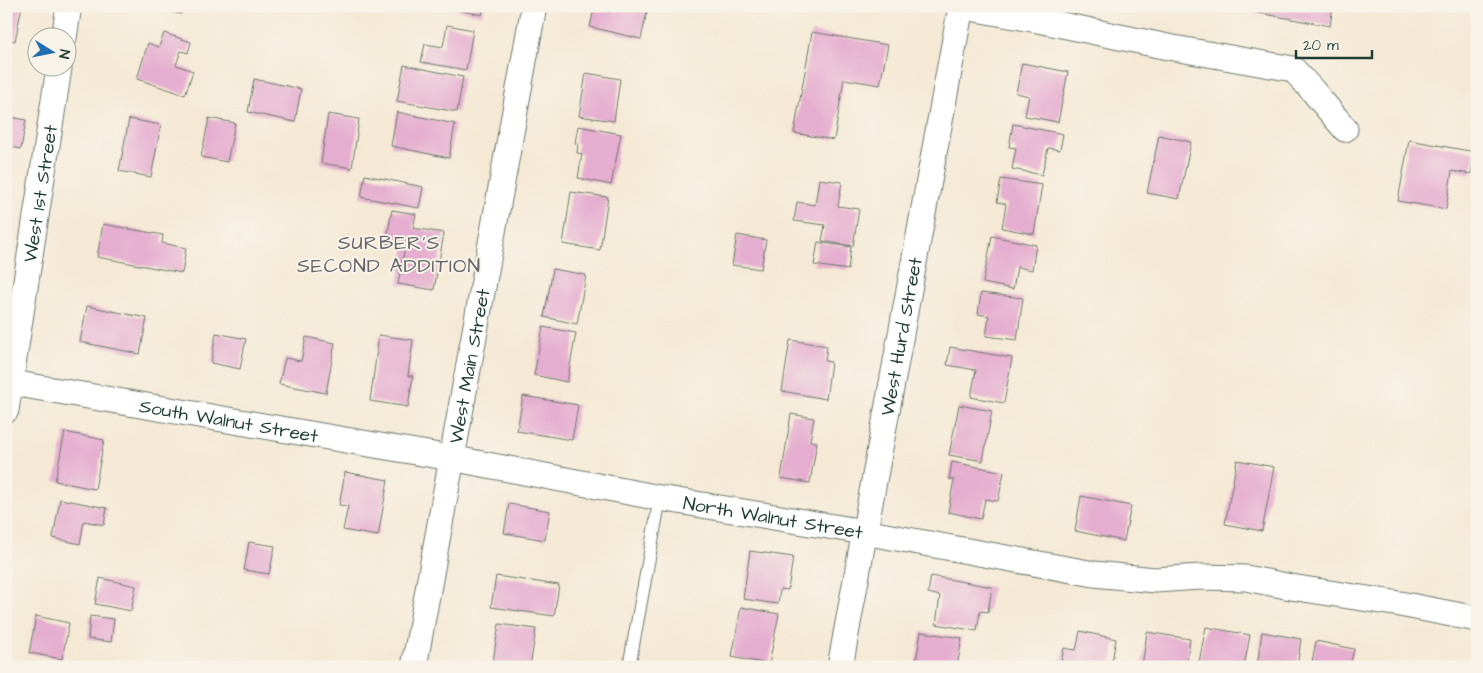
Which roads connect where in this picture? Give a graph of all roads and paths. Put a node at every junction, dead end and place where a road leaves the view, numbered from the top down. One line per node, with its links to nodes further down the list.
1 (69, 6): 5 (street)
2 (534, 6): 10 (street, West Main Street)
3 (960, 6): 4 (street); 12 (street, West Hurd Street)
4 (1040, 13): 7 (street)
5 (66, 28)
6 (58, 78): 8 (street, West 1st Street)
7 (1344, 129)
8 (9, 382): 9 (street, West 1st Street); 10 (street, South Walnut Street)
9 (6, 410)
10 (451, 458): 11 (street, North Walnut Street); 14 (street, West Main Street)
11 (660, 498): 12 (street, North Walnut Street); 15 (lane)
12 (864, 532): 13 (street, North Walnut Street); 16 (street, West Hurd Street)
13 (1477, 620)
14 (414, 667)
15 (629, 667)
16 (840, 667)

